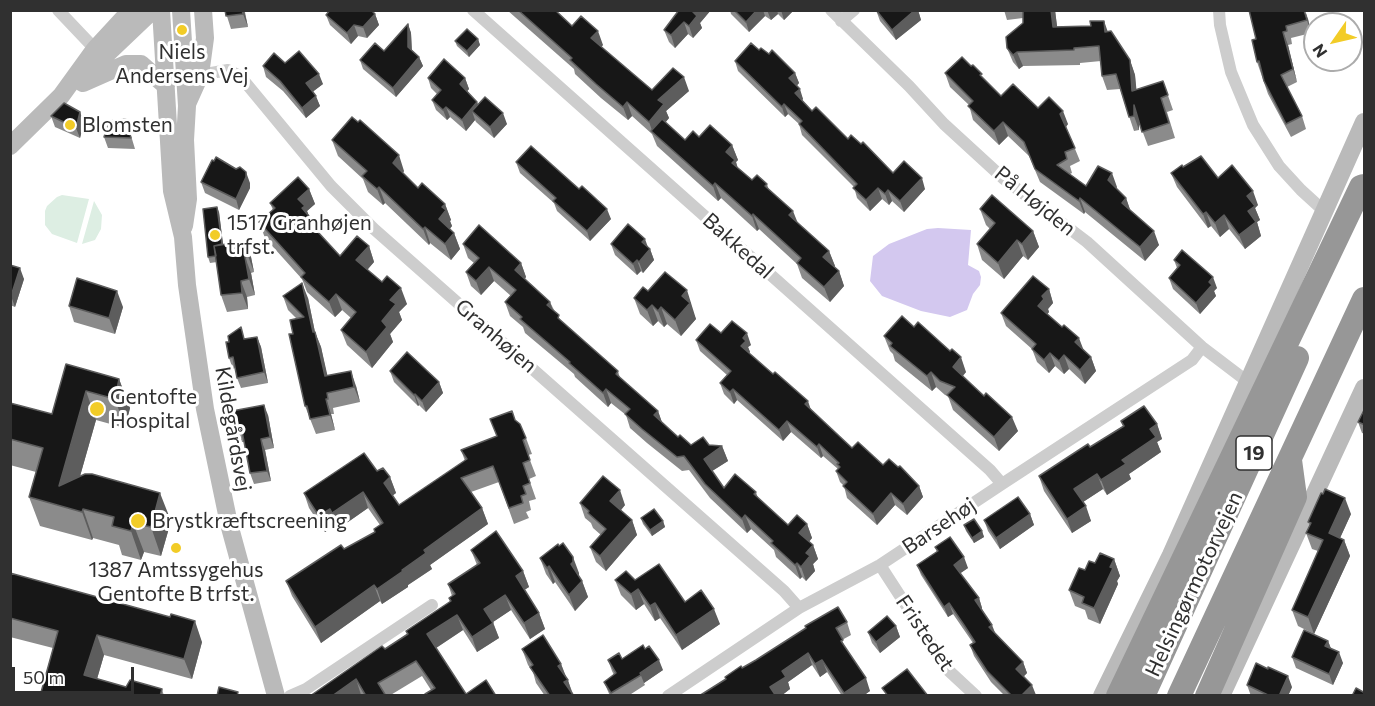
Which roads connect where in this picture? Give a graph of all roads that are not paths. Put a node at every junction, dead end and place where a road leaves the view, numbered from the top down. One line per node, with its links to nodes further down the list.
1 (58, 10): 12 (street)
2 (131, 10): 12 (street)
3 (153, 10): 12 (street)
4 (161, 10): 14 (street, Kildegårdsvej)
5 (181, 10): 16 (street, Kildegårdsvej)
6 (203, 10): 13 (street, Kildegårdsvej)
7 (473, 10): 28 (street, Bakkedal)
8 (831, 10): 11 (street, På Højden)
9 (854, 10): 11 (street)
10 (1219, 10): 20 (street)
11 (841, 21): 24 (street, På Højden)
12 (105, 58): 14 (street); 15 (street); 15 (street)
13 (200, 75): 16 (street, Kildegårdsvej); 31 (street, Granhøjen)
14 (166, 86): 22 (street, Kildegårdsvej)
15 (65, 92): 18 (street)
16 (187, 105): 22 (street, Kildegårdsvej)
17 (1365, 122): 20 (street)
18 (10, 146)
19 (1365, 186): 37 (highway)
20 (1324, 212): 25 (street)
21 (1365, 212): 38 (highway, Helsingørmotorvejen / 19)
22 (183, 237): 32 (street, Kildegårdsvej)
23 (1365, 299): 27 (highway, Helsingørmotorvejen / 19)
24 (1202, 347): 25 (street, På Højden); 28 (street, Barsehøj)
25 (1248, 382): 36 (street)
26 (1365, 387): 41 (street)
27 (1290, 460): 39 (highway, Helsingørmotorvejen / 19); 40 (highway)
28 (1002, 484): 29 (street, Barsehøj)
29 (880, 566): 31 (street, Barsehøj); 35 (street, Fristedet)
30 (432, 605): 33 (street)
31 (799, 608): 34 (street, Barsehøj)
32 (276, 696)
33 (290, 696)
34 (668, 696)
35 (976, 696)
36 (1102, 696)
37 (1118, 696)
38 (1143, 696)
39 (1179, 696)
40 (1208, 696)
41 (1221, 696)

